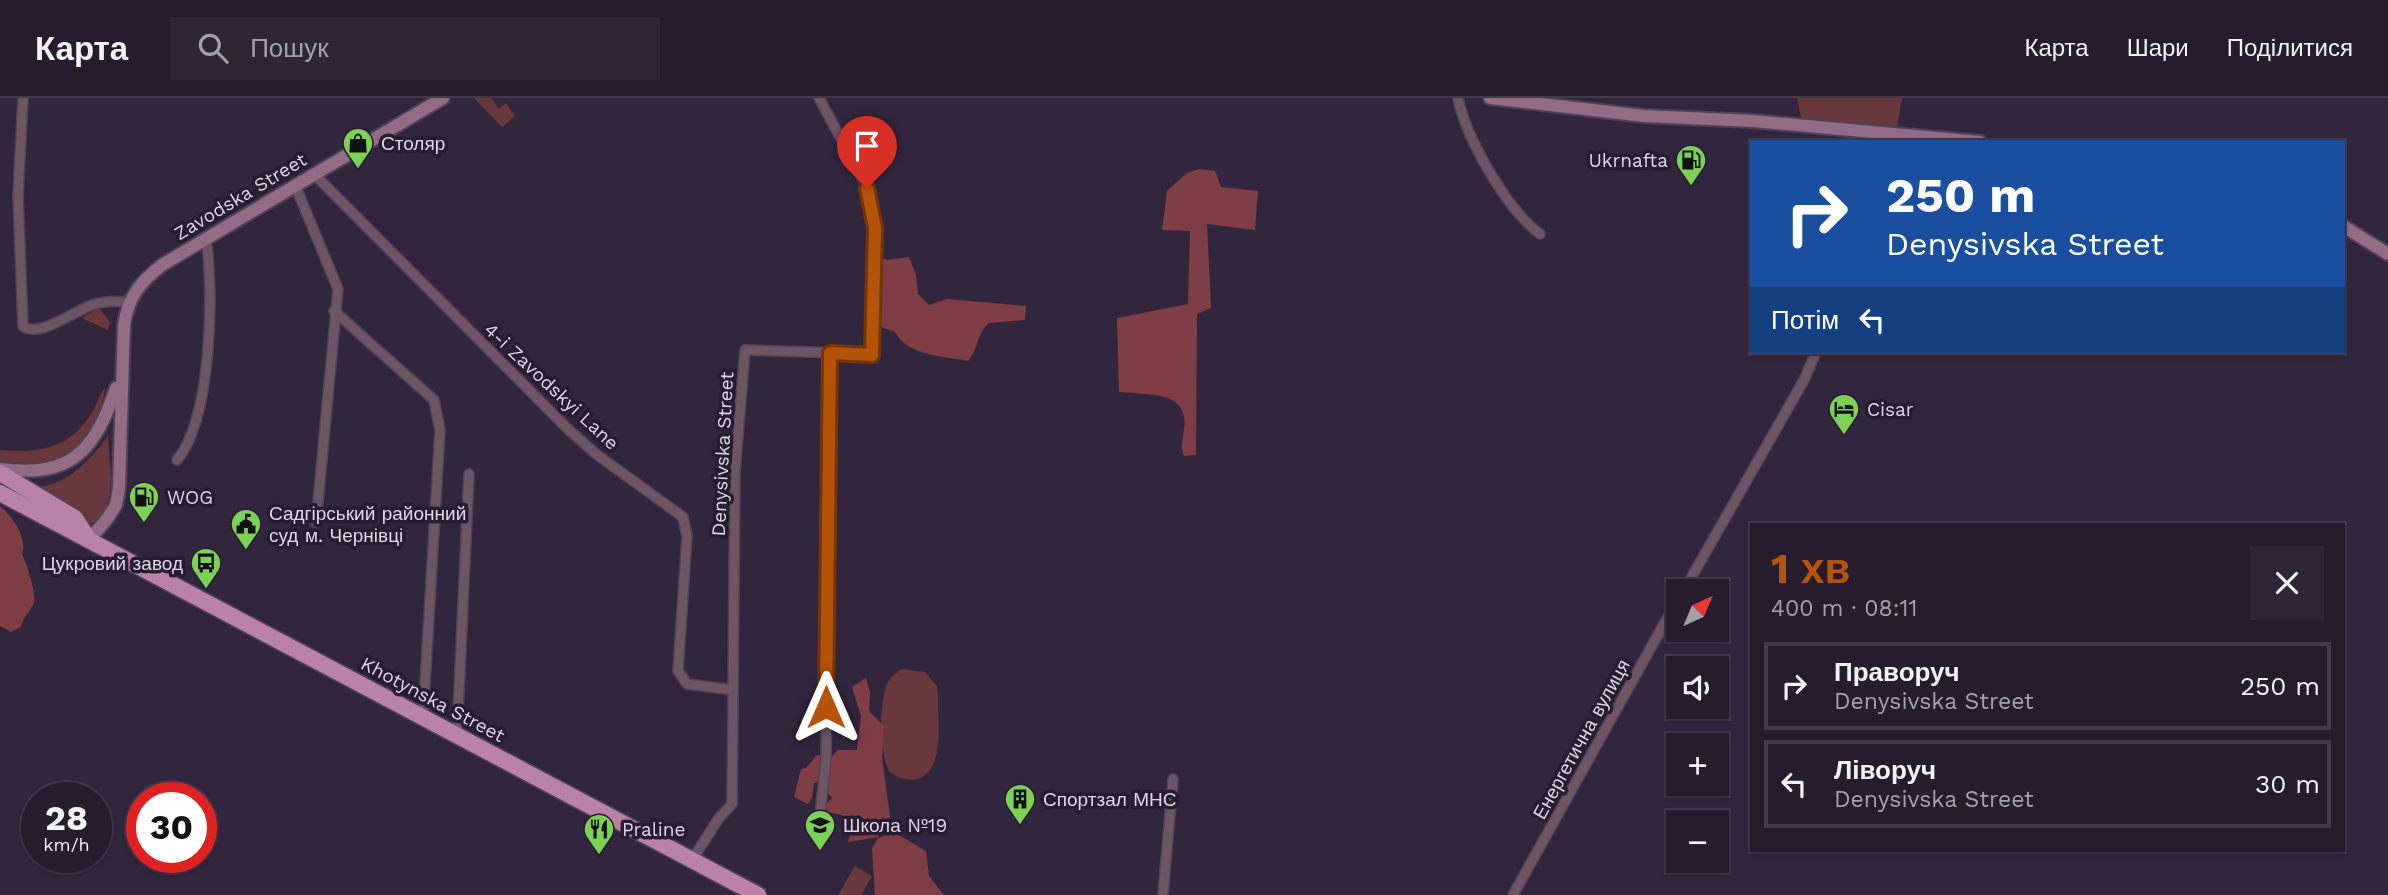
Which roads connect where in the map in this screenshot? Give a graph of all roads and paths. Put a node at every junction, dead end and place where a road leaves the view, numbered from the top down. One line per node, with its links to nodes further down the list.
1 (23, 98): 15 (street)
2 (443, 98): 9 (main road, Zavodska Street)
3 (819, 98): 17 (street, Denysivska Street)
4 (1458, 98): 12 (street)
5 (1490, 98): 6 (main road)
6 (1846, 135): 7 (main road)
7 (1874, 138): 8 (main road)
8 (1927, 140)
9 (314, 174): 10 (main road, Zavodska Street); 28 (street, 4-i Zavodskyi Lane)
10 (295, 185): 13 (main road, Zavodska Street); 16 (street)
11 (2345, 227): 14 (main road)
12 (1540, 234)
13 (205, 238): 15 (main road, Zavodska Street); 20 (street)
14 (2388, 254)
15 (128, 303): 19 (main road)
16 (334, 311): 24 (street); 29 (street)
17 (830, 353): 28 (street, Denysivska Street); 32 (street)
18 (1815, 354): 26 (street)
19 (120, 374): 21 (main road); 25 (main road)
20 (177, 460)
21 (0, 471): 25 (highway, Khotynska Street)
22 (469, 474): 30 (street)
23 (0, 493): 25 (highway, Khotynska Street)
24 (316, 523)
25 (89, 540): 29 (highway, Khotynska Street)
26 (1690, 579)
27 (1666, 621): 36 (street, Енергетична вулиця)
28 (733, 690): 33 (street, Denysivska Street)
29 (423, 718): 30 (highway, Khotynska Street)
30 (457, 736): 33 (highway, Khotynska Street)
31 (1173, 779): 35 (street)
32 (819, 824)
33 (692, 860): 34 (highway, Khotynska Street)
34 (758, 895)
35 (1163, 895)
36 (1513, 895)

